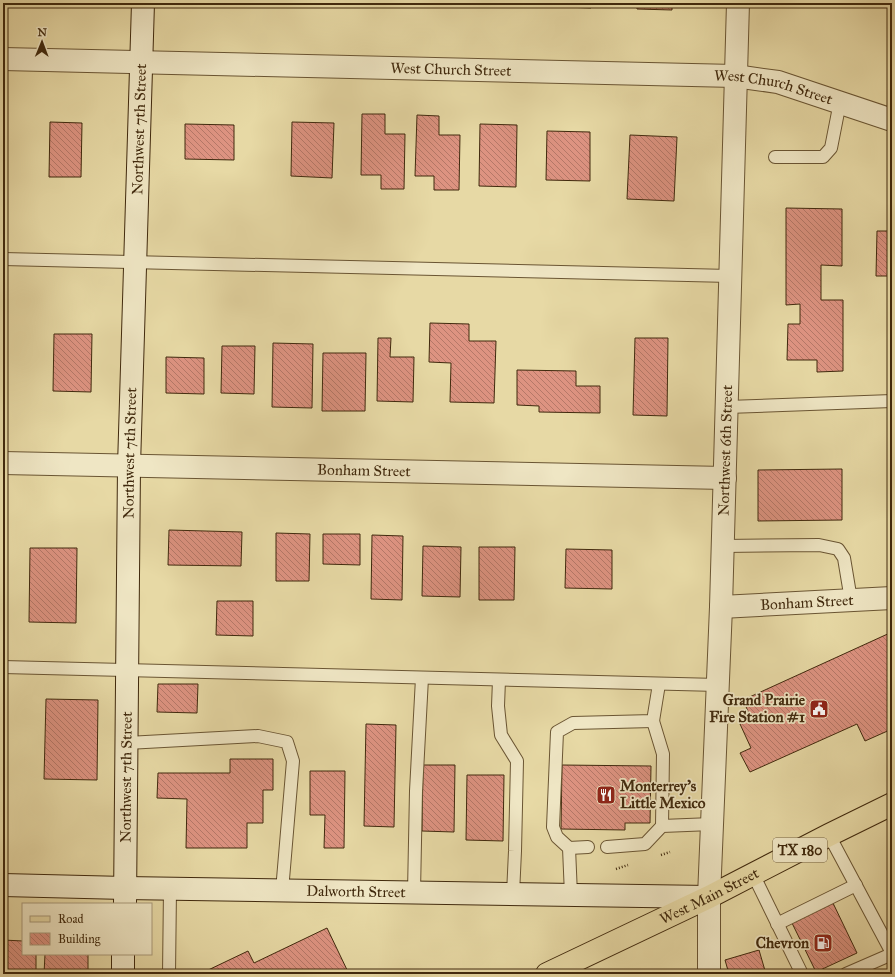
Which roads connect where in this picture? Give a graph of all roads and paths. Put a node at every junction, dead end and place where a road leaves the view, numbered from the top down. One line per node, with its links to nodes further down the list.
1 (143, 3): 4 (street, Northwest 7th Street)
2 (738, 3): 5 (street, Northwest 6th Street)
3 (3, 59): 4 (street, West Church Street)
4 (141, 63): 5 (street, West Church Street); 10 (street, Northwest 7th Street)
5 (735, 76): 6 (street, West Church Street); 11 (street, Northwest 6th Street)
6 (840, 102): 7 (street, West Church Street); 8 (lane)
7 (892, 120)
8 (775, 157)
9 (3, 259): 10 (lane)
10 (135, 261): 11 (lane); 15 (street, Northwest 7th Street)
11 (730, 276): 13 (street, Northwest 6th Street)
12 (892, 401): 13 (lane)
13 (727, 407): 16 (street, Northwest 6th Street)
14 (3, 463): 15 (street, Bonham Street)
15 (129, 466): 16 (street, Bonham Street); 22 (street, Northwest 7th Street)
16 (725, 478): 17 (street, Northwest 6th Street)
17 (723, 546): 19 (lane); 20 (street, Northwest 6th Street)
18 (892, 598): 19 (street, Bonham Street)
19 (851, 600): 20 (street, Bonham Street)
20 (721, 607): 26 (street, Northwest 6th Street)
21 (3, 667): 22 (lane)
22 (127, 670): 23 (lane); 28 (street, Northwest 7th Street)
23 (422, 678): 24 (lane); 41 (lane)
24 (499, 680): 25 (lane); 42 (lane)
25 (659, 684): 26 (lane); 27 (lane)
26 (718, 685): 30 (street, Northwest 6th Street)
27 (653, 721): 31 (lane); 35 (lane)
28 (127, 743): 40 (lane); 44 (street, Northwest 7th Street)
29 (892, 804): 32 (main road, West Main Street / TX 180)
30 (712, 824): 31 (lane); 45 (street, Northwest 6th Street)
31 (662, 826): 34 (lane)
32 (829, 835): 36 (main road, West Main Street / TX 180); 38 (lane)
33 (588, 847): 35 (lane)
34 (607, 847)
35 (569, 848): 43 (lane)
36 (753, 874): 45 (main road, West Main Street / TX 180); 46 (lane)
37 (3, 885): 44 (street, Dalworth Street)
38 (856, 885): 46 (lane); 47 (lane)
39 (170, 889): 40 (street, Dalworth Street); 44 (street, Dalworth Street); 50 (lane)
40 (282, 890): 41 (street, Dalworth Street)
41 (414, 892): 42 (street, Dalworth Street)
42 (513, 894): 43 (street, Dalworth Street)
43 (571, 895): 45 (street, Dalworth Street)
44 (125, 896)
45 (709, 897): 51 (main road, West Main Street / TX 180); 52 (street, Northwest 6th Street)
46 (777, 924): 53 (lane)
47 (892, 954): 54 (lane)
48 (123, 955): 49 (street)
49 (123, 974)
50 (169, 974)
51 (547, 974)
52 (709, 974)
53 (802, 974)
54 (846, 974)

